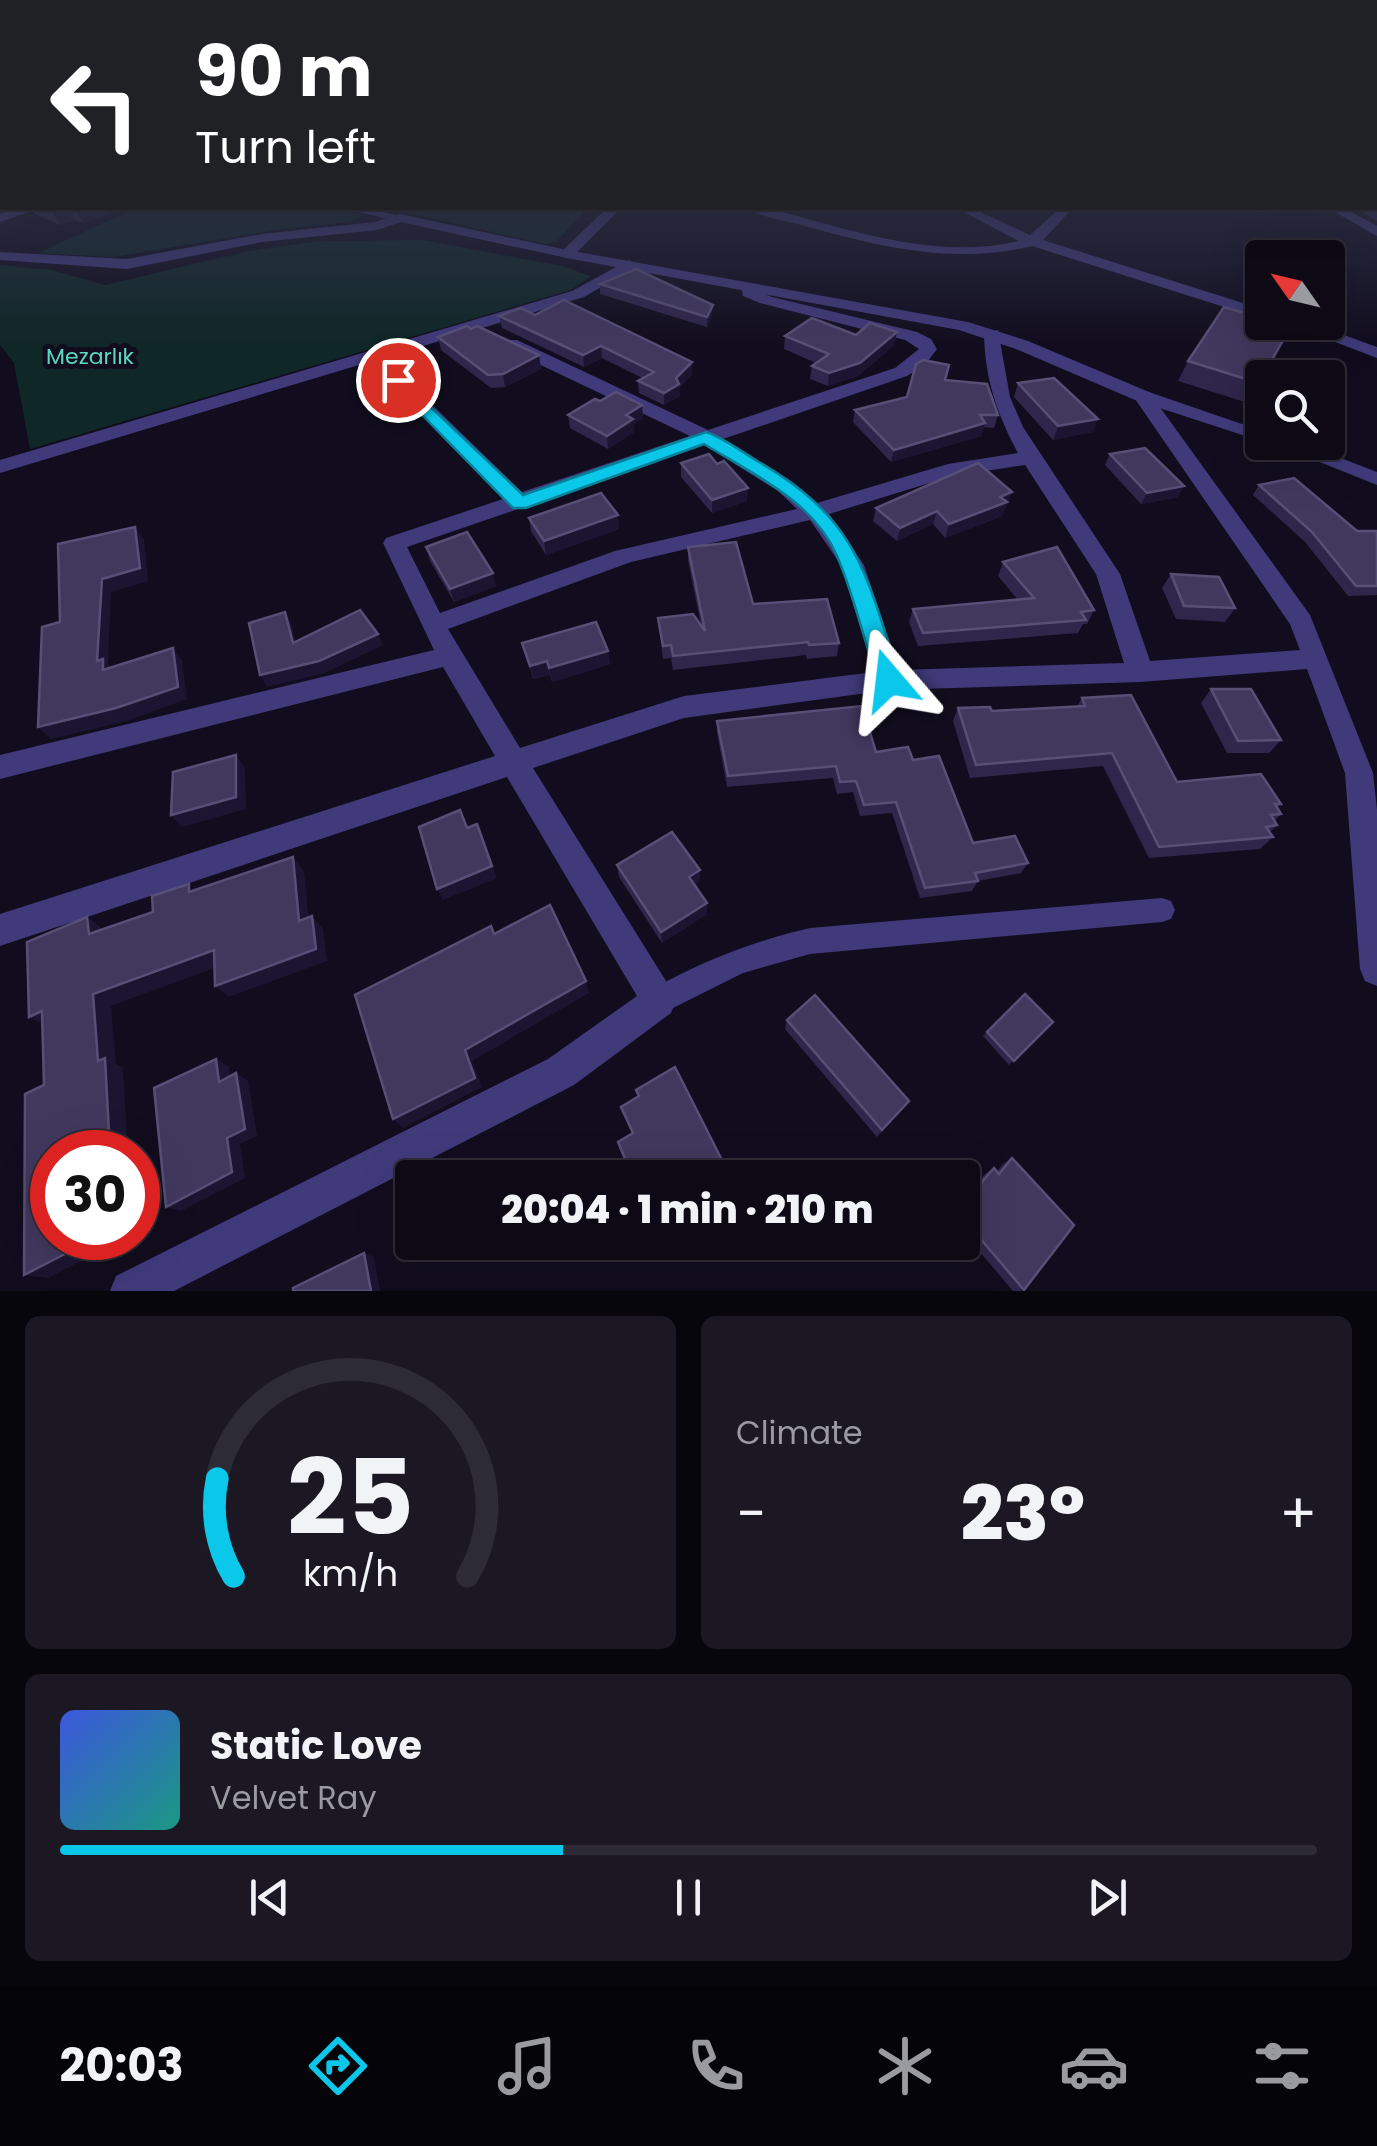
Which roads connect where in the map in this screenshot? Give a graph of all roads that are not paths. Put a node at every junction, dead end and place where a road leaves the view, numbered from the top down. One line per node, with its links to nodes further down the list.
1 (382, 224): 9 (street)
2 (429, 224): 8 (street)
3 (597, 224): 8 (street)
4 (824, 224): 7 (street)
5 (995, 224): 7 (street)
6 (1050, 224): 7 (street)
7 (1032, 242): 12 (street)
8 (567, 254): 10 (street)
9 (0, 256)
10 (629, 265): 11 (street); 13 (street)
11 (747, 287): 14 (street); 20 (street)
12 (1245, 309)
13 (474, 326): 17 (street); 20 (street)
14 (992, 334): 18 (street); 21 (street)
15 (1341, 340): 16 (street)
16 (1377, 353)
17 (373, 356): 23 (street); 25 (street)
18 (1142, 396): 19 (street); 29 (street)
19 (1245, 430)
20 (706, 438): 25 (street); 26 (street)
21 (1031, 458): 26 (street); 30 (street)
22 (1328, 460): 24 (street)
23 (0, 467)
24 (1377, 478)
25 (520, 503): 27 (street)
26 (816, 511): 27 (street); 31 (street)
27 (434, 625): 28 (street)
28 (449, 656): 32 (street); 33 (street)
29 (1316, 659): 30 (street); 36 (street)
30 (1140, 672): 31 (street)
31 (889, 680): 32 (street)
32 (514, 760): 35 (street); 37 (street)
33 (0, 767)
34 (1162, 910): 37 (lane)
35 (0, 930)
36 (1377, 969)
37 (659, 1001): 38 (street)
38 (130, 1291)

